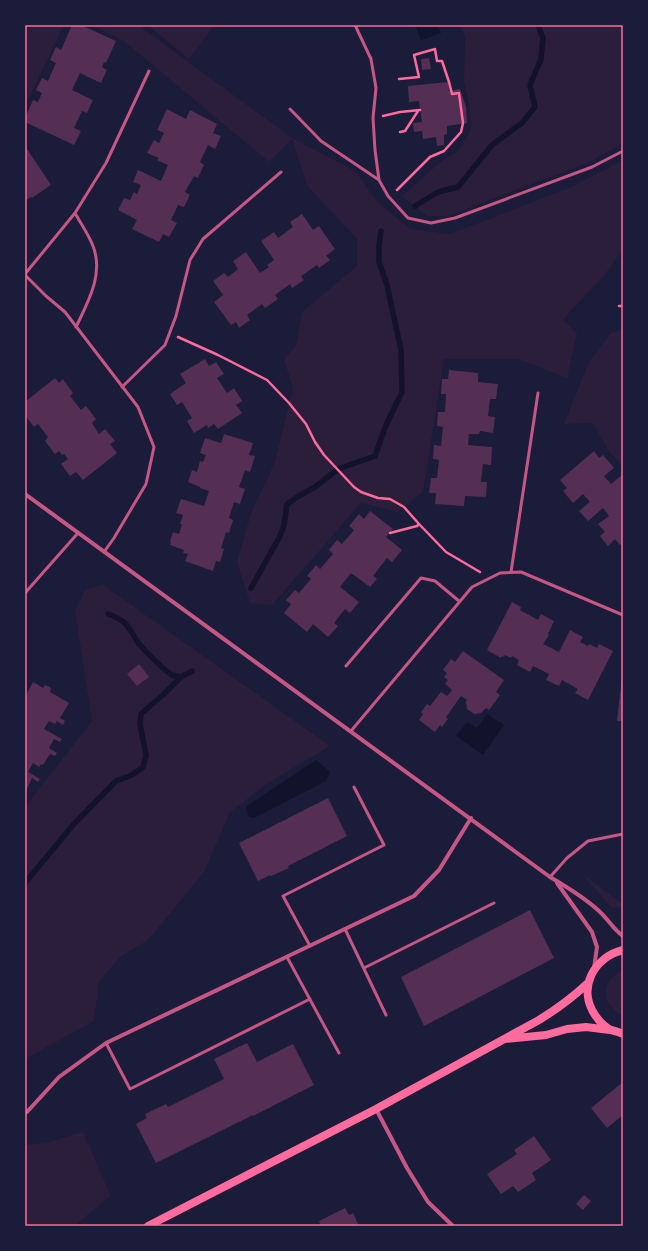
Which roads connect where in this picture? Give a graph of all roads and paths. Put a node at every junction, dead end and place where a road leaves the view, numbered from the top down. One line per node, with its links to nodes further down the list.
1 (355, 25): 5 (lane)
2 (149, 71): 11 (lane)
3 (399, 80): 10 (path)
4 (290, 109): 9 (lane)
5 (373, 118): 6 (path); 9 (lane)
6 (400, 132)
7 (623, 151): 10 (lane)
8 (281, 172): 14 (lane)
9 (379, 180): 10 (lane)
10 (388, 196)
11 (75, 213): 12 (lane); 13 (lane)
12 (25, 274): 13 (lane)
13 (76, 327): 15 (lane)
14 (170, 333): 15 (lane); 18 (path)
15 (122, 387): 21 (lane)
16 (538, 393): 22 (lane)
17 (25, 494): 19 (street)
18 (419, 524): 20 (path); 23 (path)
19 (78, 533): 21 (street); 24 (lane)
20 (390, 533)
21 (104, 552): 28 (street)
22 (511, 572): 23 (lane); 26 (lane)
23 (489, 578): 25 (lane)
24 (25, 593)
25 (459, 601): 27 (lane); 28 (lane)
26 (623, 615)
27 (346, 666)
28 (351, 731): 30 (street)
29 (354, 787): 36 (lane)
30 (471, 818): 32 (street); 34 (street)
31 (623, 834): 32 (lane)
32 (552, 878): 35 (street); 40 (street)
33 (494, 903): 39 (lane)
34 (345, 929): 36 (street); 39 (lane)
35 (623, 936)
36 (310, 946): 38 (street)
37 (623, 950): 40 (main road)
38 (287, 957): 42 (lane); 47 (street)
39 (364, 968): 43 (lane)
40 (593, 970): 41 (main road)
41 (588, 983): 44 (main road); 46 (main road)
42 (310, 999): 47 (lane); 48 (lane)
43 (386, 1015)
44 (611, 1030): 45 (main road); 46 (main road)
45 (623, 1034)
46 (500, 1040): 49 (main road)
47 (106, 1043): 50 (street)
48 (340, 1053)
49 (376, 1109): 51 (main road); 52 (street)
50 (27, 1112)
51 (148, 1226)
52 (453, 1226)

